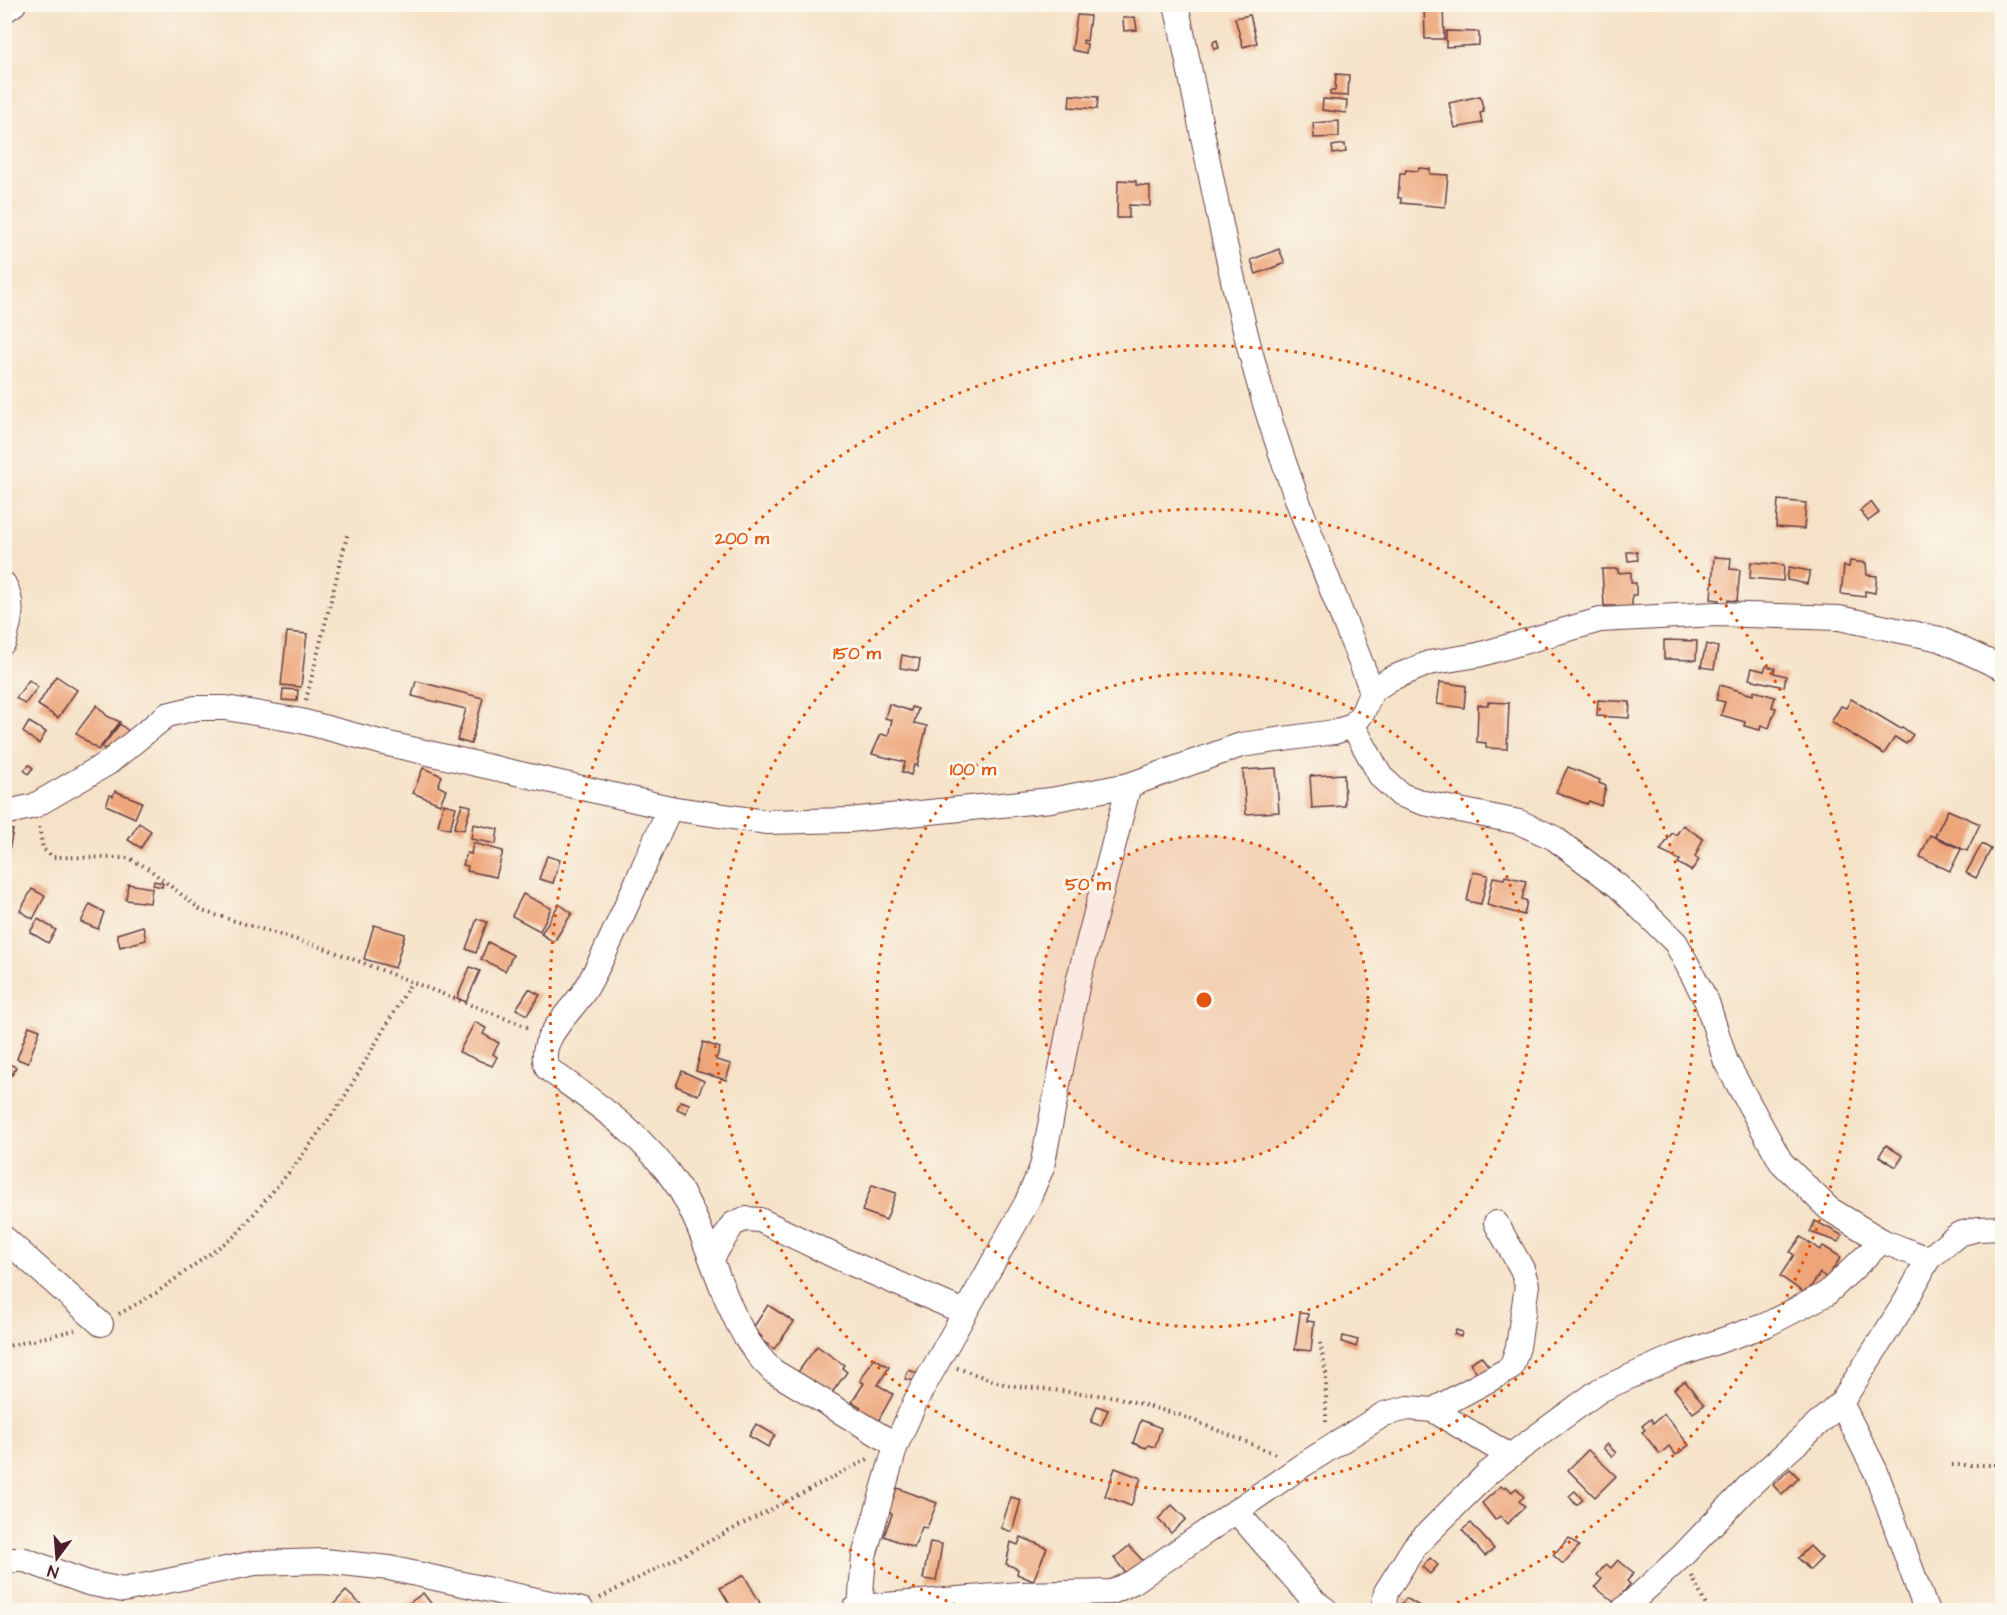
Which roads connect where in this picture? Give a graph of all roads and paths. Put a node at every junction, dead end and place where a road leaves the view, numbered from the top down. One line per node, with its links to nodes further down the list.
1 (14, 4): 3 (street)
2 (1176, 4): 8 (street)
3 (4, 11)
4 (348, 531): 9 (path)
5 (4, 584): 6 (street)
6 (4, 642)
7 (2002, 668): 8 (street)
8 (1372, 691): 10 (street)
9 (300, 721): 12 (street); 13 (street)
10 (1353, 726): 11 (street); 20 (street)
11 (1129, 785): 13 (street); 23 (street)
12 (34, 806): 14 (street); 15 (path)
13 (670, 808): 16 (street)
14 (4, 813)
15 (411, 983): 16 (path); 24 (path)
16 (552, 1036): 21 (street)
17 (1496, 1223): 29 (street)
18 (2002, 1228): 22 (street)
19 (4, 1238): 24 (street)
20 (1882, 1241): 22 (street); 32 (street)
21 (712, 1258): 23 (street); 30 (street)
22 (1928, 1259): 28 (street)
23 (964, 1312): 27 (street)
24 (101, 1324): 26 (path)
25 (1320, 1343): 31 (path)
26 (4, 1347)
27 (937, 1361): 30 (street); 34 (path)
28 (1841, 1403): 37 (street); 46 (street)
29 (1432, 1410): 31 (street); 32 (street)
30 (896, 1445): 40 (street); 41 (path)
31 (1324, 1452): 34 (street)
32 (1510, 1456): 43 (street)
33 (2002, 1465): 35 (path)
34 (1303, 1466): 36 (street)
35 (1952, 1466)
36 (1236, 1511): 39 (street); 42 (street)
37 (1683, 1555): 44 (street); 45 (path)
38 (4, 1560): 41 (street)
39 (1022, 1602): 40 (street)
40 (857, 1609)
41 (580, 1610)
42 (1326, 1611)
43 (1383, 1611)
44 (1623, 1611)
45 (1708, 1611)
46 (1926, 1611)

